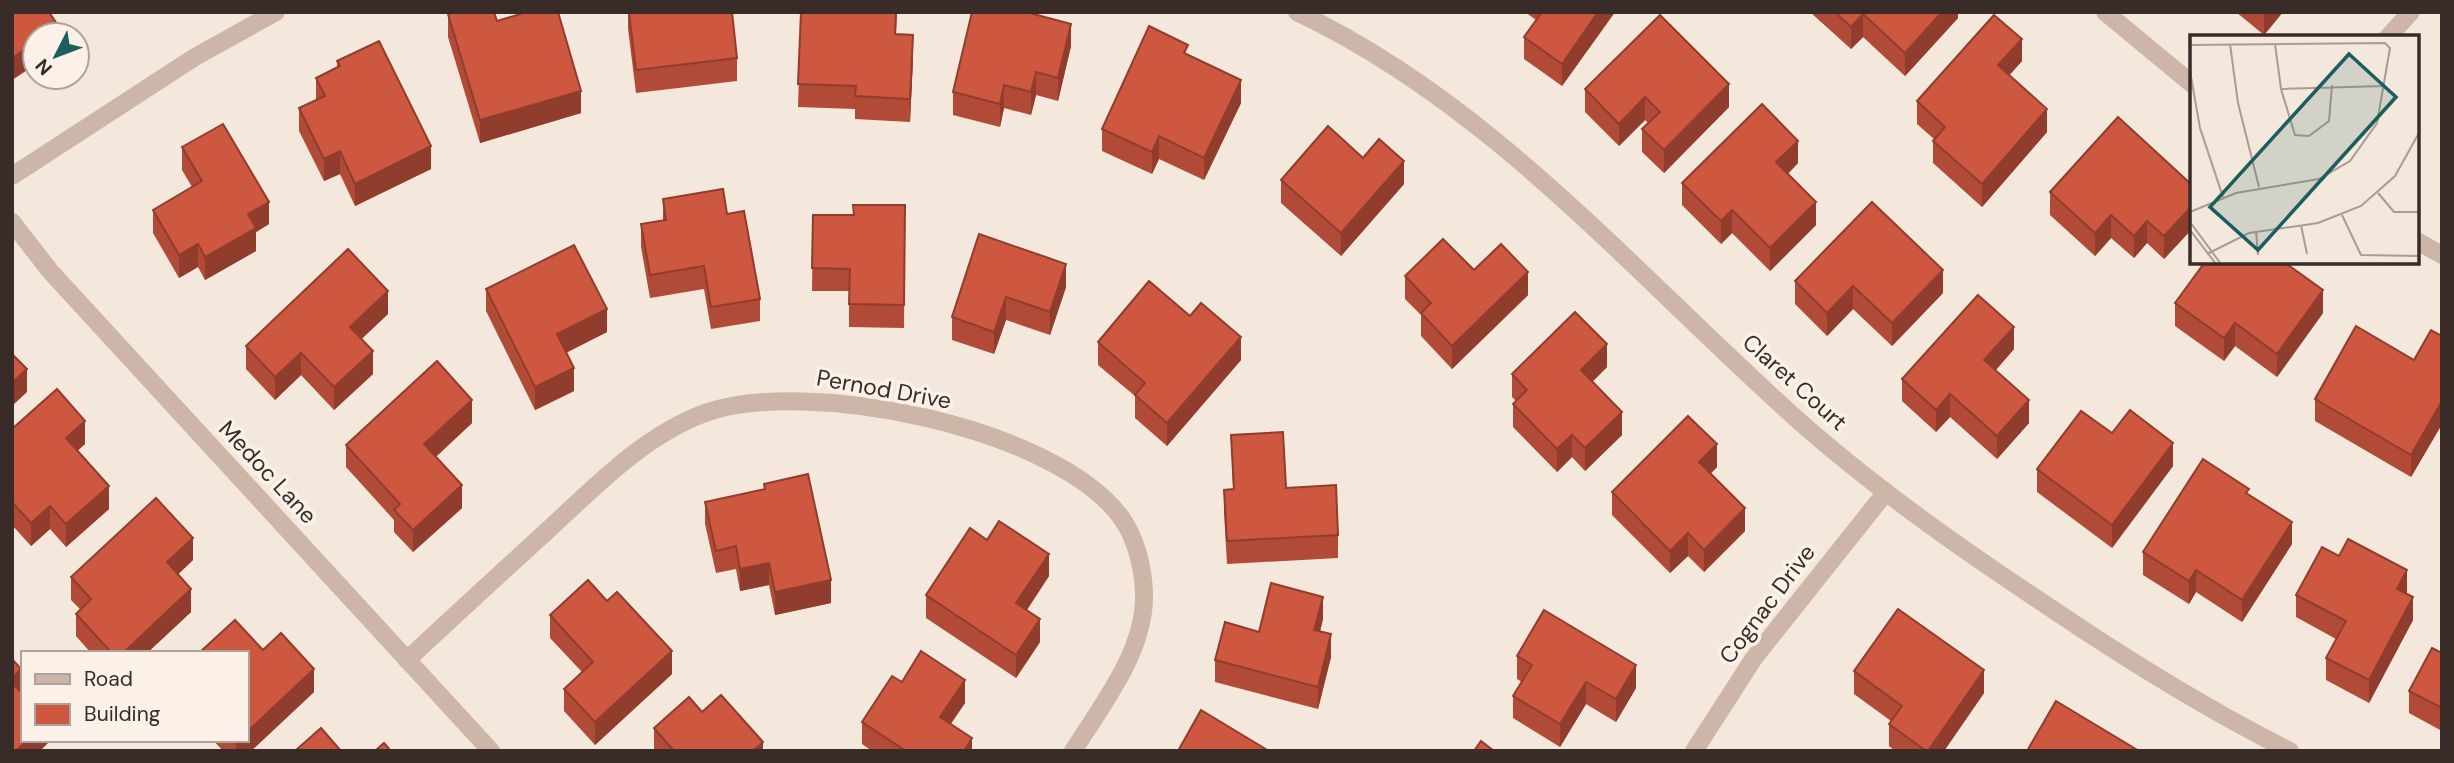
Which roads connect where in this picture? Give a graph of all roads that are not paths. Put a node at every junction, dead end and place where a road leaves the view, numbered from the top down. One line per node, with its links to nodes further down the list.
1 (276, 12): 7 (street)
2 (1297, 12): 11 (street, Claret Court)
3 (2105, 12): 6 (street)
4 (2411, 12): 5 (street)
5 (2390, 35)
6 (2190, 82)
7 (12, 176)
8 (12, 222): 12 (street, Medoc Lane)
9 (2419, 242): 10 (street)
10 (2442, 255)
11 (1885, 492): 13 (street, Claret Court); 16 (street, Cognac Drive)
12 (407, 660): 14 (street, Medoc Lane); 15 (street, Pernod Drive)
13 (2259, 744): 17 (street, Claret Court)
14 (491, 751)
15 (1073, 751)
16 (1694, 751)
17 (2290, 751)

